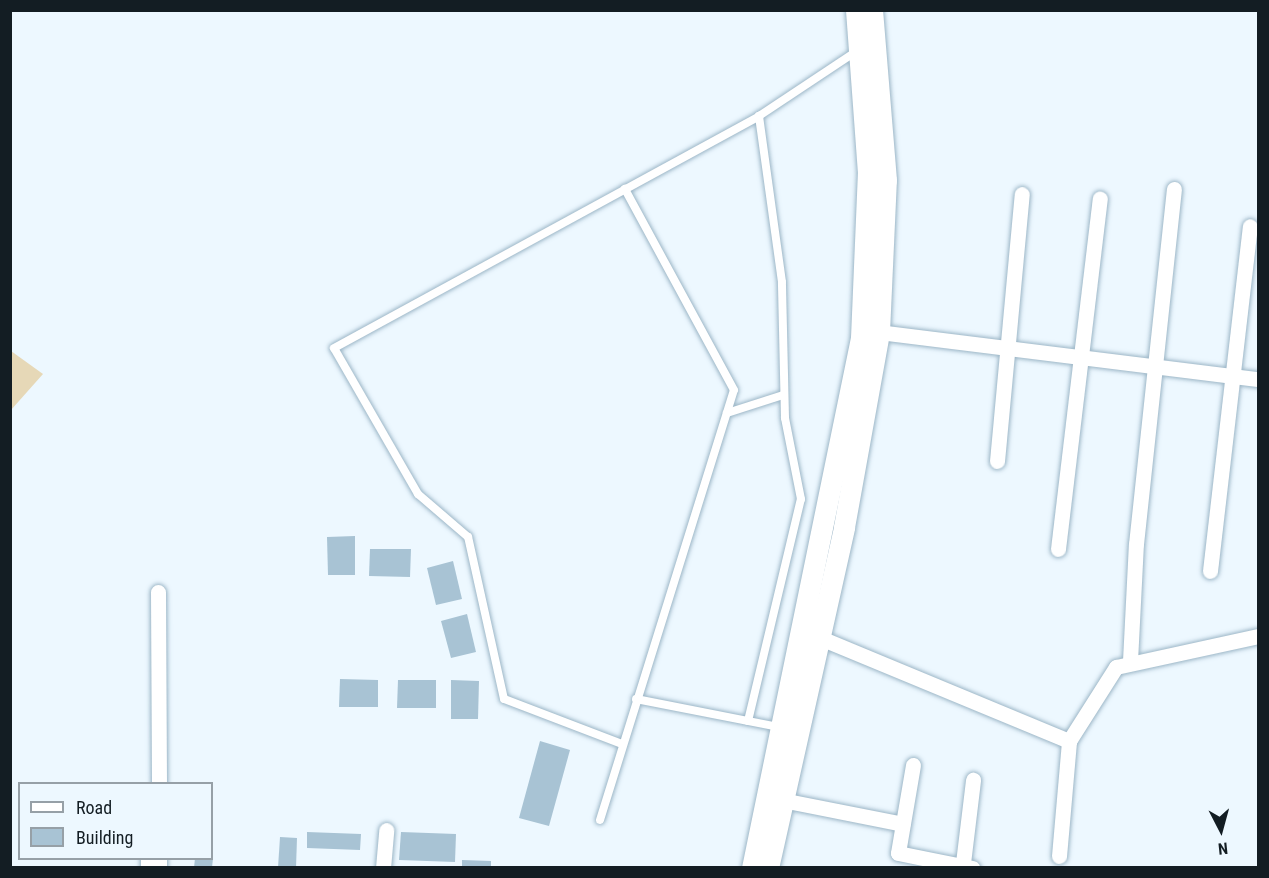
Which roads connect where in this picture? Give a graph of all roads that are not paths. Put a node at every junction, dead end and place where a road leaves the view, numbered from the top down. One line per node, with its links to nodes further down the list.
1 (856, 10): 3 (main road)
2 (872, 10): 10 (main road)
3 (860, 48): 4 (lane); 27 (main road)
4 (759, 116): 5 (lane); 16 (lane)
5 (625, 189): 17 (lane); 29 (lane)
6 (1174, 189): 13 (street)
7 (1022, 194): 11 (street)
8 (1100, 200): 12 (street)
9 (1250, 226): 14 (street)
10 (879, 333): 11 (street); 23 (main road)
11 (1008, 352): 12 (street); 18 (street)
12 (1084, 360): 13 (street); 19 (street)
13 (1154, 369): 14 (street); 24 (street)
14 (1228, 376): 15 (street); 20 (street)
15 (1258, 379)
16 (783, 395): 17 (lane); 26 (lane)
17 (727, 413): 25 (lane)
18 (997, 461)
19 (1058, 549)
20 (1209, 571)
21 (158, 592): 32 (street)
22 (1258, 636): 24 (street)
23 (818, 637): 28 (street); 33 (main road)
24 (1130, 661): 28 (street)
25 (636, 699): 26 (lane); 29 (lane)
26 (748, 722): 27 (lane)
27 (780, 728): 40 (main road)
28 (1069, 741): 37 (street)
29 (622, 744): 34 (lane)
30 (913, 765): 35 (street)
31 (974, 780): 38 (street)
32 (159, 782)
33 (782, 800): 35 (street); 41 (main road)
34 (600, 820)
35 (903, 824): 38 (street)
36 (386, 830): 39 (street)
37 (1059, 856)
38 (968, 865)
39 (383, 867)
40 (752, 867)
41 (768, 867)

